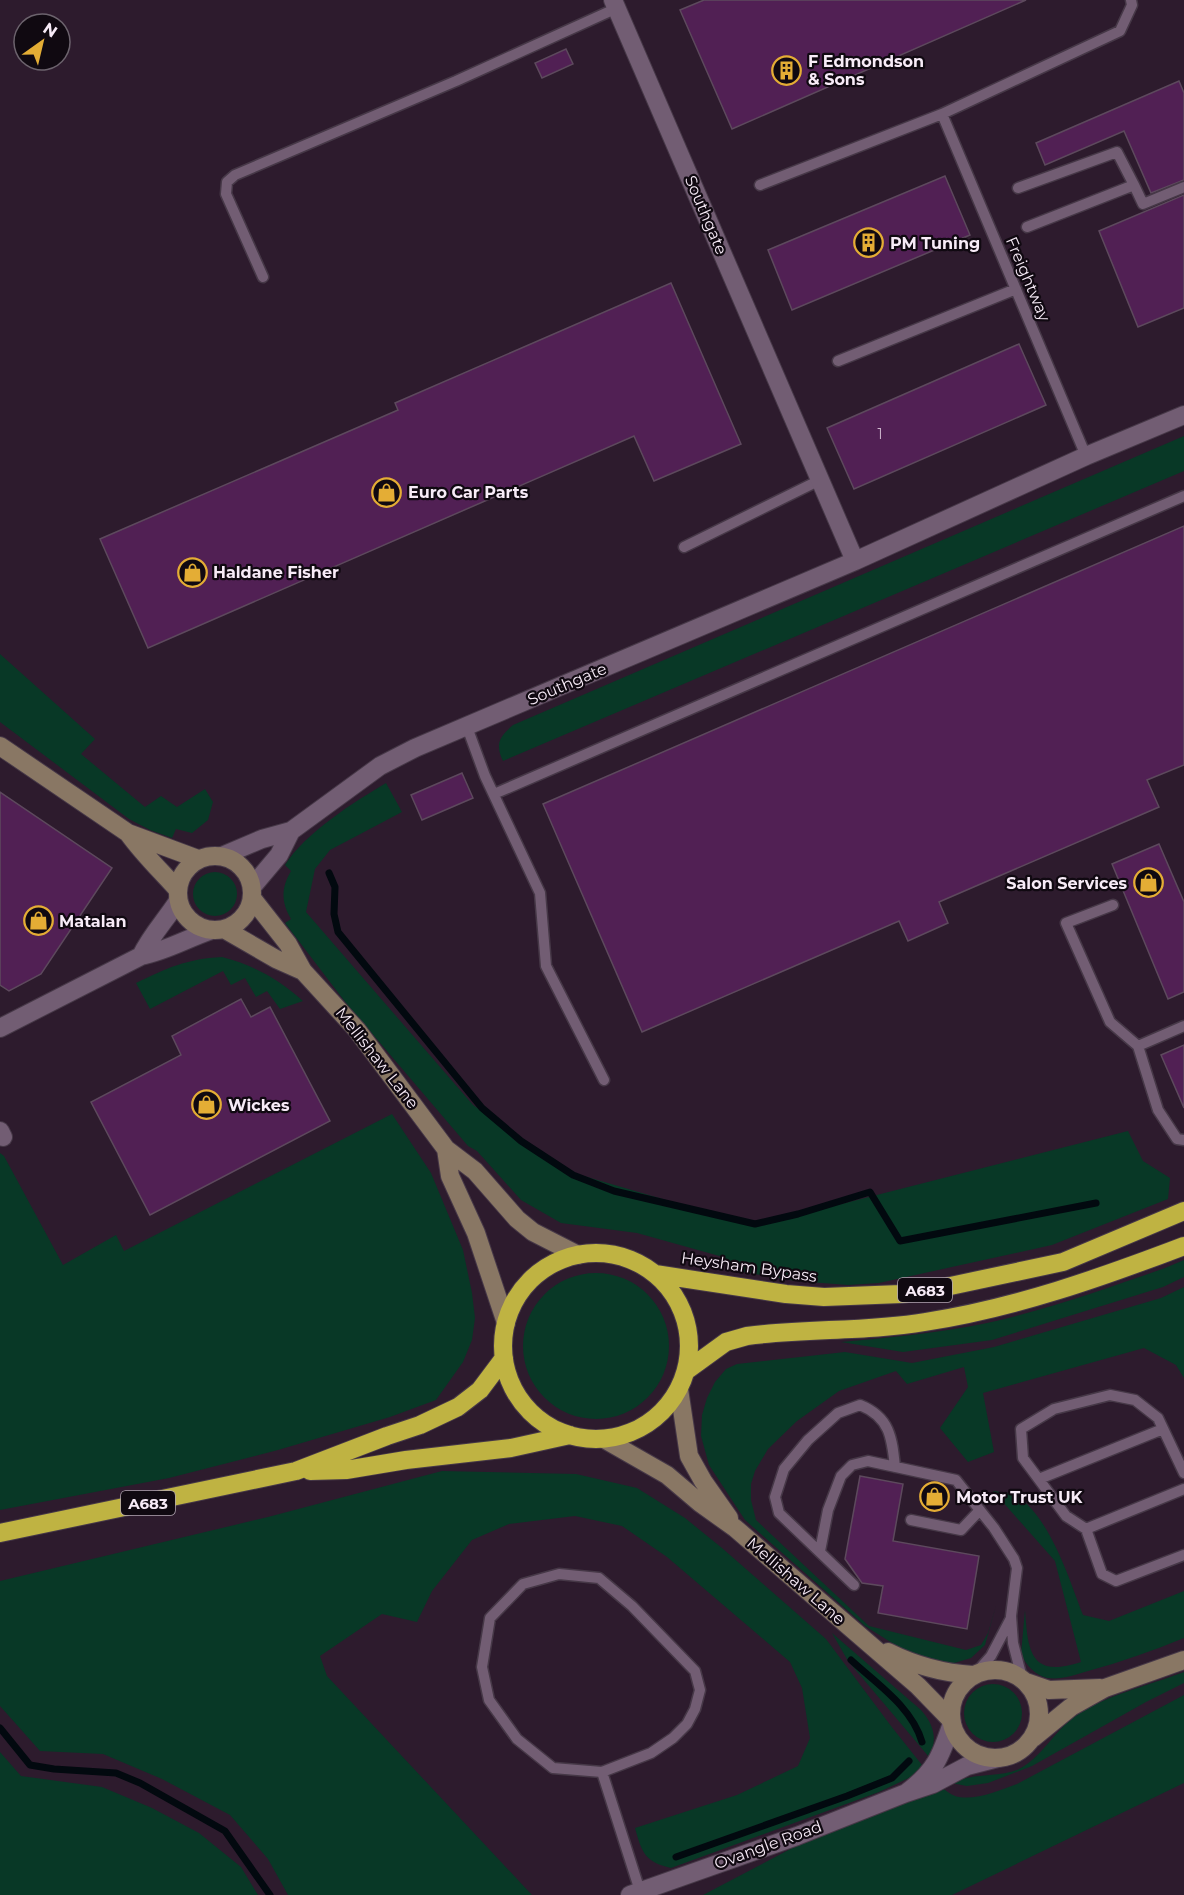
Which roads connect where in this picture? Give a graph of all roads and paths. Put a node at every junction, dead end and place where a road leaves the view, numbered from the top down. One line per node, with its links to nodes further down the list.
1 (1131, 0): 3 (lane)
2 (615, 4): 9 (lane); 14 (street, Southgate)
3 (942, 114): 4 (lane); 10 (lane, Freightway)
4 (759, 185)
5 (1134, 185): 6 (lane); 7 (lane); 8 (lane)
6 (1184, 187)
7 (1018, 188)
8 (1026, 227)
9 (263, 277)
10 (1016, 289): 11 (lane); 13 (lane, Freightway)
11 (838, 361)
12 (1184, 415): 13 (street, Southgate)
13 (1086, 456): 17 (street, Southgate)
14 (820, 480): 16 (lane); 17 (street, Southgate)
15 (1184, 496): 20 (lane)
16 (684, 547)
17 (855, 561): 18 (street, Southgate)
18 (466, 727): 20 (lane); 21 (street, Southgate)
19 (0, 746): 22 (main road)
20 (494, 794): 34 (lane)
21 (291, 831): 23 (street, Southgate); 25 (street, Southgate)
22 (128, 833): 24 (main road); 26 (main road)
23 (222, 856): 24 (main road); 25 (main road)
24 (198, 859): 26 (main road)
25 (252, 892): 28 (main road); 30 (main road, Mellishaw Lane)
26 (178, 896): 28 (main road); 29 (street)
27 (1113, 905): 33 (lane)
28 (218, 930): 29 (street); 30 (main road, Mellishaw Lane)
29 (141, 956): 32 (street)
30 (303, 971): 36 (main road, Mellishaw Lane)
31 (1184, 1026): 33 (lane)
32 (0, 1028)
33 (1138, 1046): 35 (lane)
34 (604, 1080)
35 (1184, 1140)
36 (446, 1149): 39 (main road, Mellishaw Lane); 41 (main road, Mellishaw Lane)
37 (1184, 1210): 40 (highway, Heysham Bypass / A683)
38 (1184, 1246): 43 (highway, A683)
39 (578, 1255): 40 (highway, A683); 41 (highway, A683)
40 (655, 1274): 43 (highway, A683)
41 (506, 1323): 42 (highway, A683)
42 (504, 1358): 46 (highway, A683); 49 (highway, A683)
43 (686, 1371): 44 (highway, A683)
44 (679, 1389): 47 (highway, A683); 55 (main road, Mellishaw Lane)
45 (1163, 1429): 50 (lane); 51 (lane); 51 (lane)
46 (570, 1435): 47 (highway, A683); 49 (highway, A683)
47 (604, 1438): 55 (main road, Mellishaw Lane)
48 (895, 1467): 53 (lane); 58 (lane); 58 (lane)
49 (296, 1471): 57 (highway, A683)
50 (1184, 1473)
51 (1040, 1479): 56 (lane)
52 (1184, 1489): 56 (lane)
53 (980, 1510): 54 (lane); 61 (lane)
54 (911, 1520)
55 (735, 1528): 62 (main road, Mellishaw Lane)
56 (1086, 1530): 59 (lane)
57 (0, 1533)
58 (820, 1551): 60 (lane)
59 (1184, 1555)
60 (854, 1585)
61 (1011, 1616): 64 (lane); 65 (lane)
62 (858, 1635): 64 (main road, Mellishaw Lane); 67 (main road, Mellishaw Lane)
63 (1184, 1660): 66 (main road)
64 (975, 1674): 65 (main road); 67 (main road)
65 (1024, 1680): 66 (main road); 68 (main road)
66 (1105, 1688): 68 (main road)
67 (951, 1722): 69 (main road); 71 (street, Ovangle Road)
68 (1032, 1739): 69 (main road)
69 (998, 1758): 71 (street, Ovangle Road)
70 (602, 1772): 70 (lane); 72 (lane)
71 (906, 1792): 72 (street, Ovangle Road)
72 (635, 1893)

